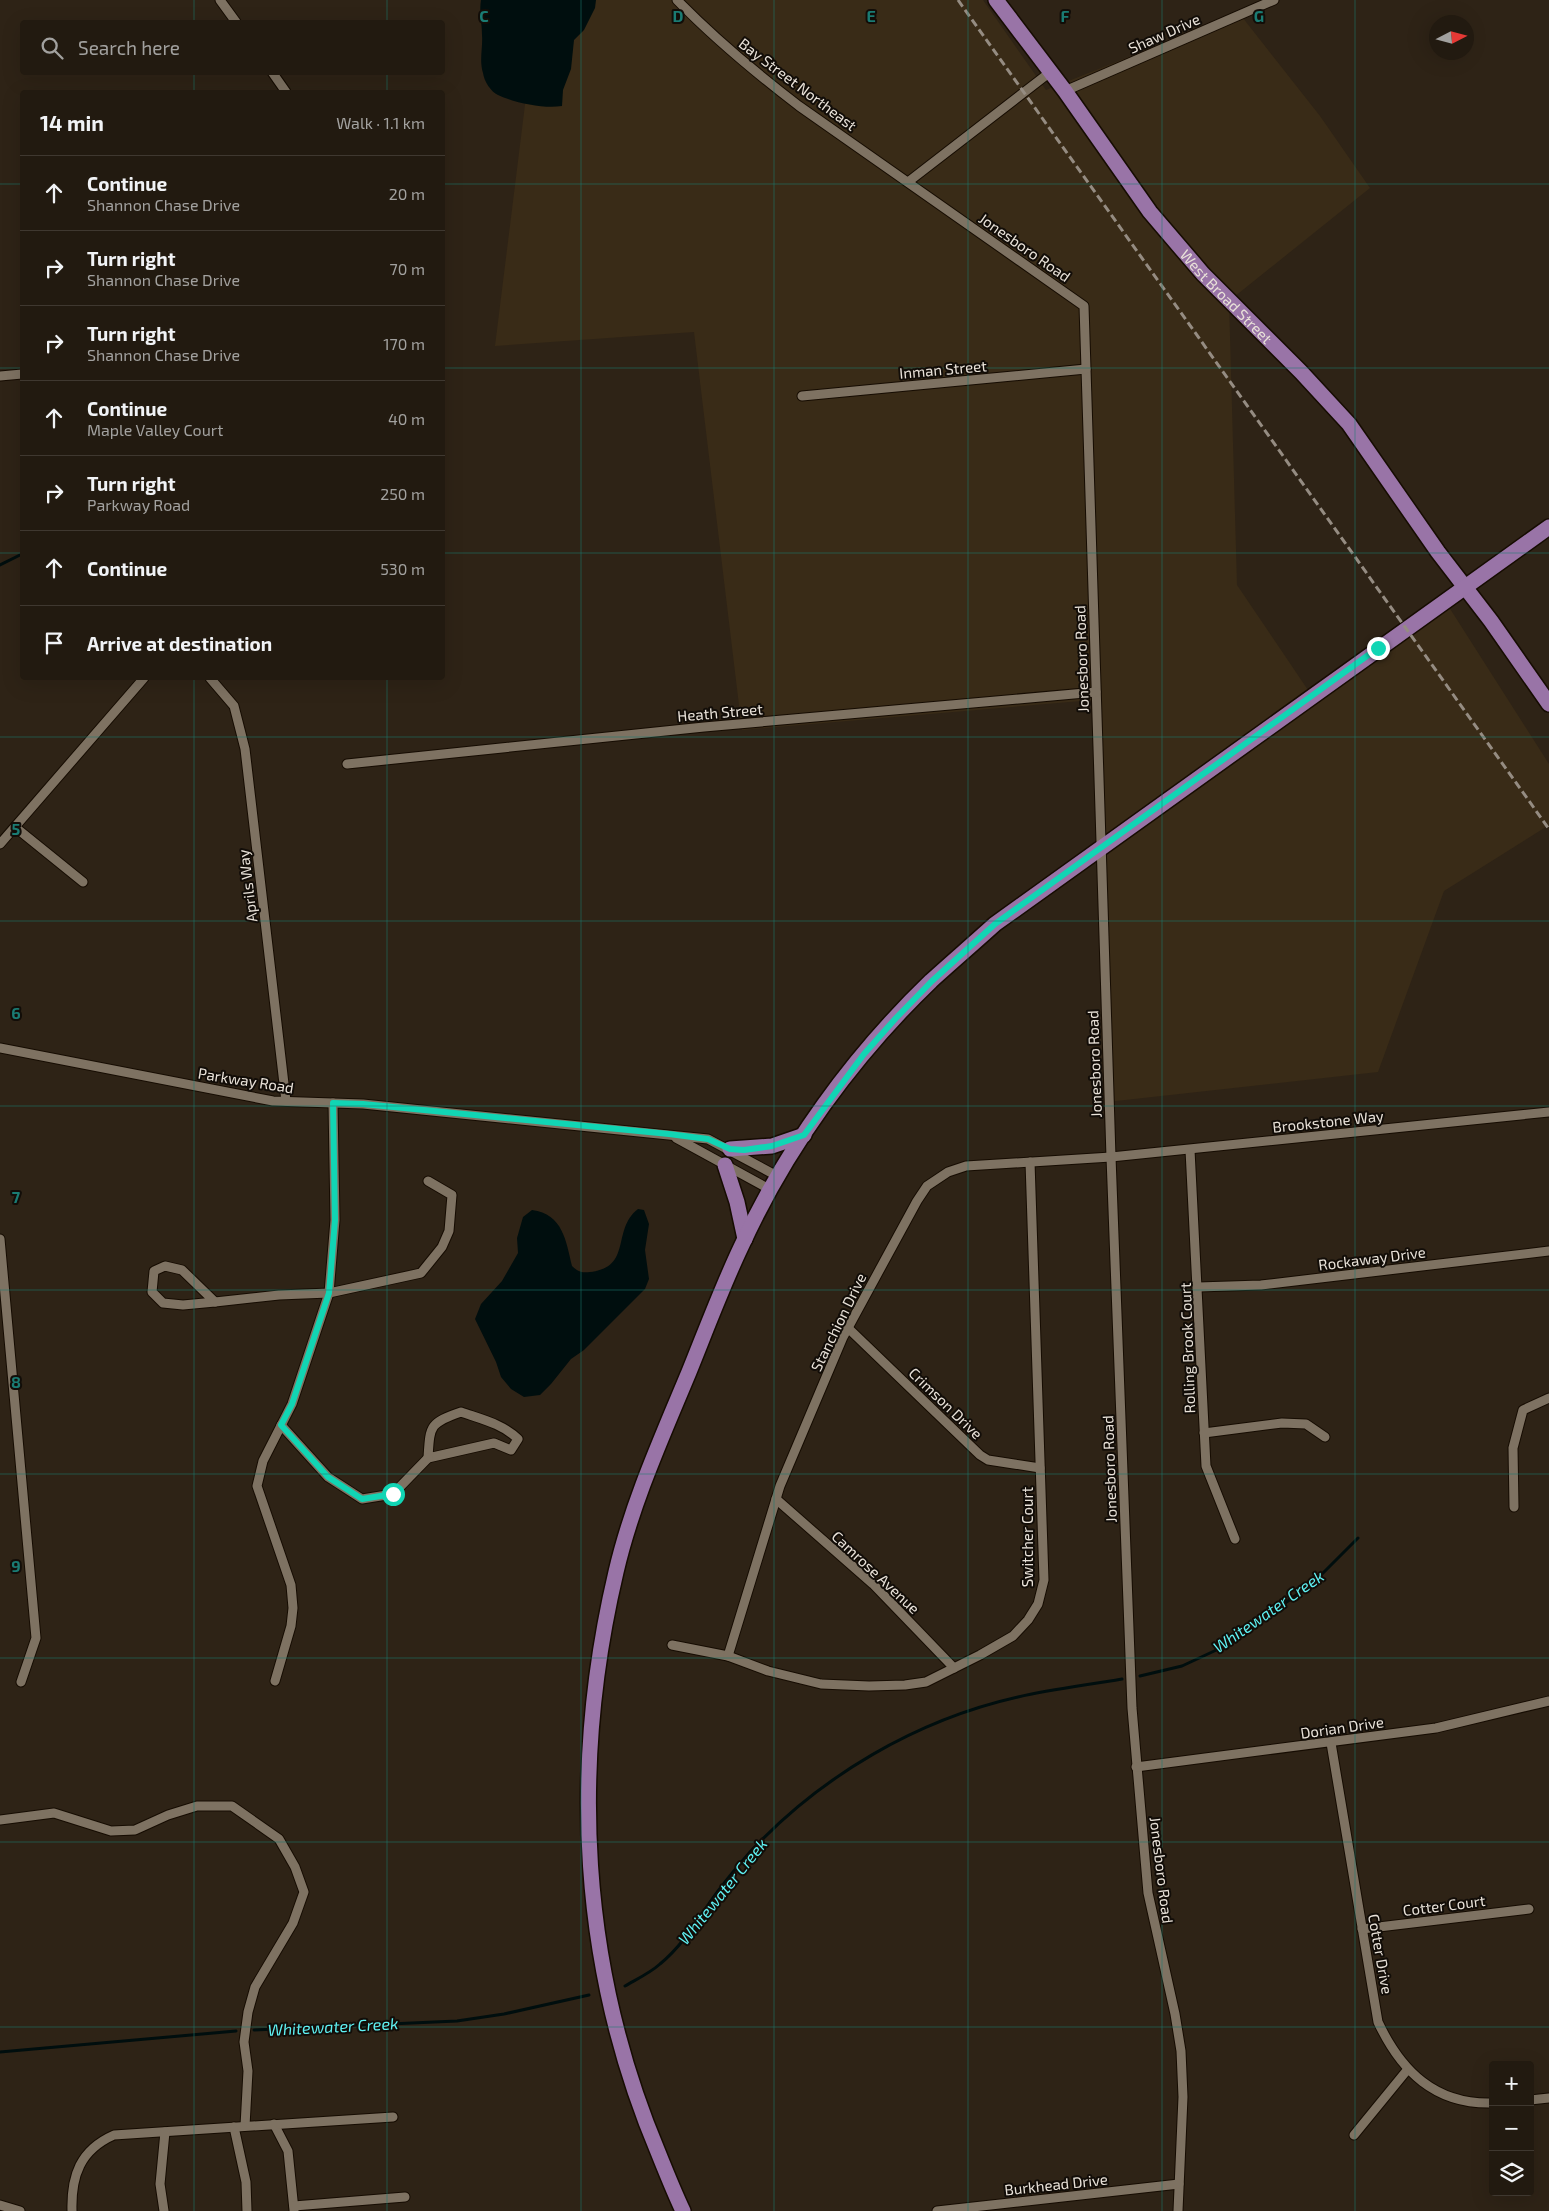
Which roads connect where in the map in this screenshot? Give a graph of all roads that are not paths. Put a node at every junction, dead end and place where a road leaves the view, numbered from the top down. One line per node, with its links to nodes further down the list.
1 (220, 0): 6 (street)
2 (677, 0): 11 (street, Bay Street Northeast)
3 (996, 0): 7 (main road, West Broad Street)
4 (1274, 0): 5 (street, Shaw Drive)
5 (1261, 2): 10 (street, Shaw Drive)
6 (235, 20)
7 (1049, 72): 10 (main road, West Broad Street); 11 (street)
8 (274, 75): 9 (street)
9 (285, 90)
10 (1065, 91): 17 (main road, West Broad Street)
11 (908, 182): 12 (street, Jonesboro Road)
12 (1086, 369): 15 (street, Inman Street); 20 (street, Jonesboro Road)
13 (20, 374): 14 (street)
14 (0, 376)
15 (802, 396)
16 (1549, 526): 17 (main road)
17 (1463, 586): 21 (main road, West Broad Street); 25 (main road)
18 (142, 680): 23 (street)
19 (212, 680): 28 (street, Aprils Way)
20 (1096, 692): 22 (street, Heath Street); 25 (street, Jonesboro Road)
21 (1549, 704)
22 (347, 764)
23 (15, 827): 24 (street); 26 (street)
24 (0, 844)
25 (1100, 848): 32 (main road); 35 (street, Jonesboro Road)
26 (83, 882)
27 (0, 1048): 28 (street, Parkway Road)
28 (286, 1101): 29 (street, Parkway Road)
29 (333, 1103): 31 (street, Parkway Road); 45 (street)
30 (1549, 1112): 34 (street, Brookstone Way)
31 (669, 1134): 33 (street, Parkway Road); 37 (street, Parkway Road)
32 (804, 1135): 33 (main road); 38 (main road)
33 (730, 1149): 38 (street, Parkway Road)
34 (1190, 1150): 35 (street, Brookstone Way); 44 (street, Rolling Brook Court)
35 (1111, 1158): 36 (street, Stanchion Drive); 64 (street, Jonesboro Road)
36 (1030, 1162): 47 (street, Stanchion Drive); 53 (street, Switcher Court)
37 (725, 1165): 40 (street, Parkway Road); 41 (main road)
38 (779, 1176): 40 (main road)
39 (428, 1182): 45 (street)
40 (770, 1190): 41 (main road)
41 (745, 1239): 86 (main road)
42 (0, 1240): 61 (street)
43 (1549, 1251): 44 (street, Rockaway Drive)
44 (1198, 1286): 50 (street, Rolling Brook Court)
45 (329, 1293): 46 (street); 49 (street)
46 (215, 1302): 46 (street)
47 (848, 1328): 53 (street, Crimson Drive); 54 (street, Stanchion Drive)
48 (1549, 1398): 55 (street)
49 (281, 1425): 52 (street); 60 (street)
50 (1204, 1433): 51 (street); 56 (street, Rolling Brook Court)
51 (1325, 1437)
52 (428, 1458): 52 (street)
53 (1040, 1468): 59 (street, Switcher Court)
54 (776, 1499): 58 (street, Stanchion Drive); 59 (street, Camrose Avenue)
55 (1514, 1507)
56 (1235, 1540)
57 (672, 1645): 58 (street, Switcher Court)
58 (728, 1656): 59 (street, Switcher Court)
59 (954, 1668)
60 (275, 1681)
61 (21, 1682)
62 (1549, 1701): 63 (street, Dorian Drive)
63 (1331, 1742): 64 (street, Dorian Drive); 67 (street, Cotter Drive)
64 (1136, 1767): 78 (street, Jonesboro Road)
65 (0, 1820): 74 (street)
66 (1529, 1909): 67 (street, Cotter Court)
67 (1362, 1929): 68 (street, Cotter Drive)
68 (1408, 2069): 71 (street, Cotter Drive); 77 (street)
69 (1549, 2098): 70 (street)
70 (1534, 2100)
71 (1489, 2102)
72 (393, 2116): 73 (street)
73 (274, 2124): 74 (street); 81 (street)
74 (245, 2126): 75 (street)
75 (234, 2127): 76 (street); 85 (street)
76 (165, 2132): 83 (street); 84 (street)
77 (1354, 2135)
78 (1179, 2184): 87 (street, Burkhead Drive); 88 (street, Jonesboro Road)
79 (405, 2197): 81 (street)
80 (0, 2205): 82 (street)
81 (294, 2209)
82 (20, 2211)
83 (72, 2211)
84 (164, 2211)
85 (248, 2211)
86 (683, 2211)
87 (937, 2211)
88 (1178, 2211)

